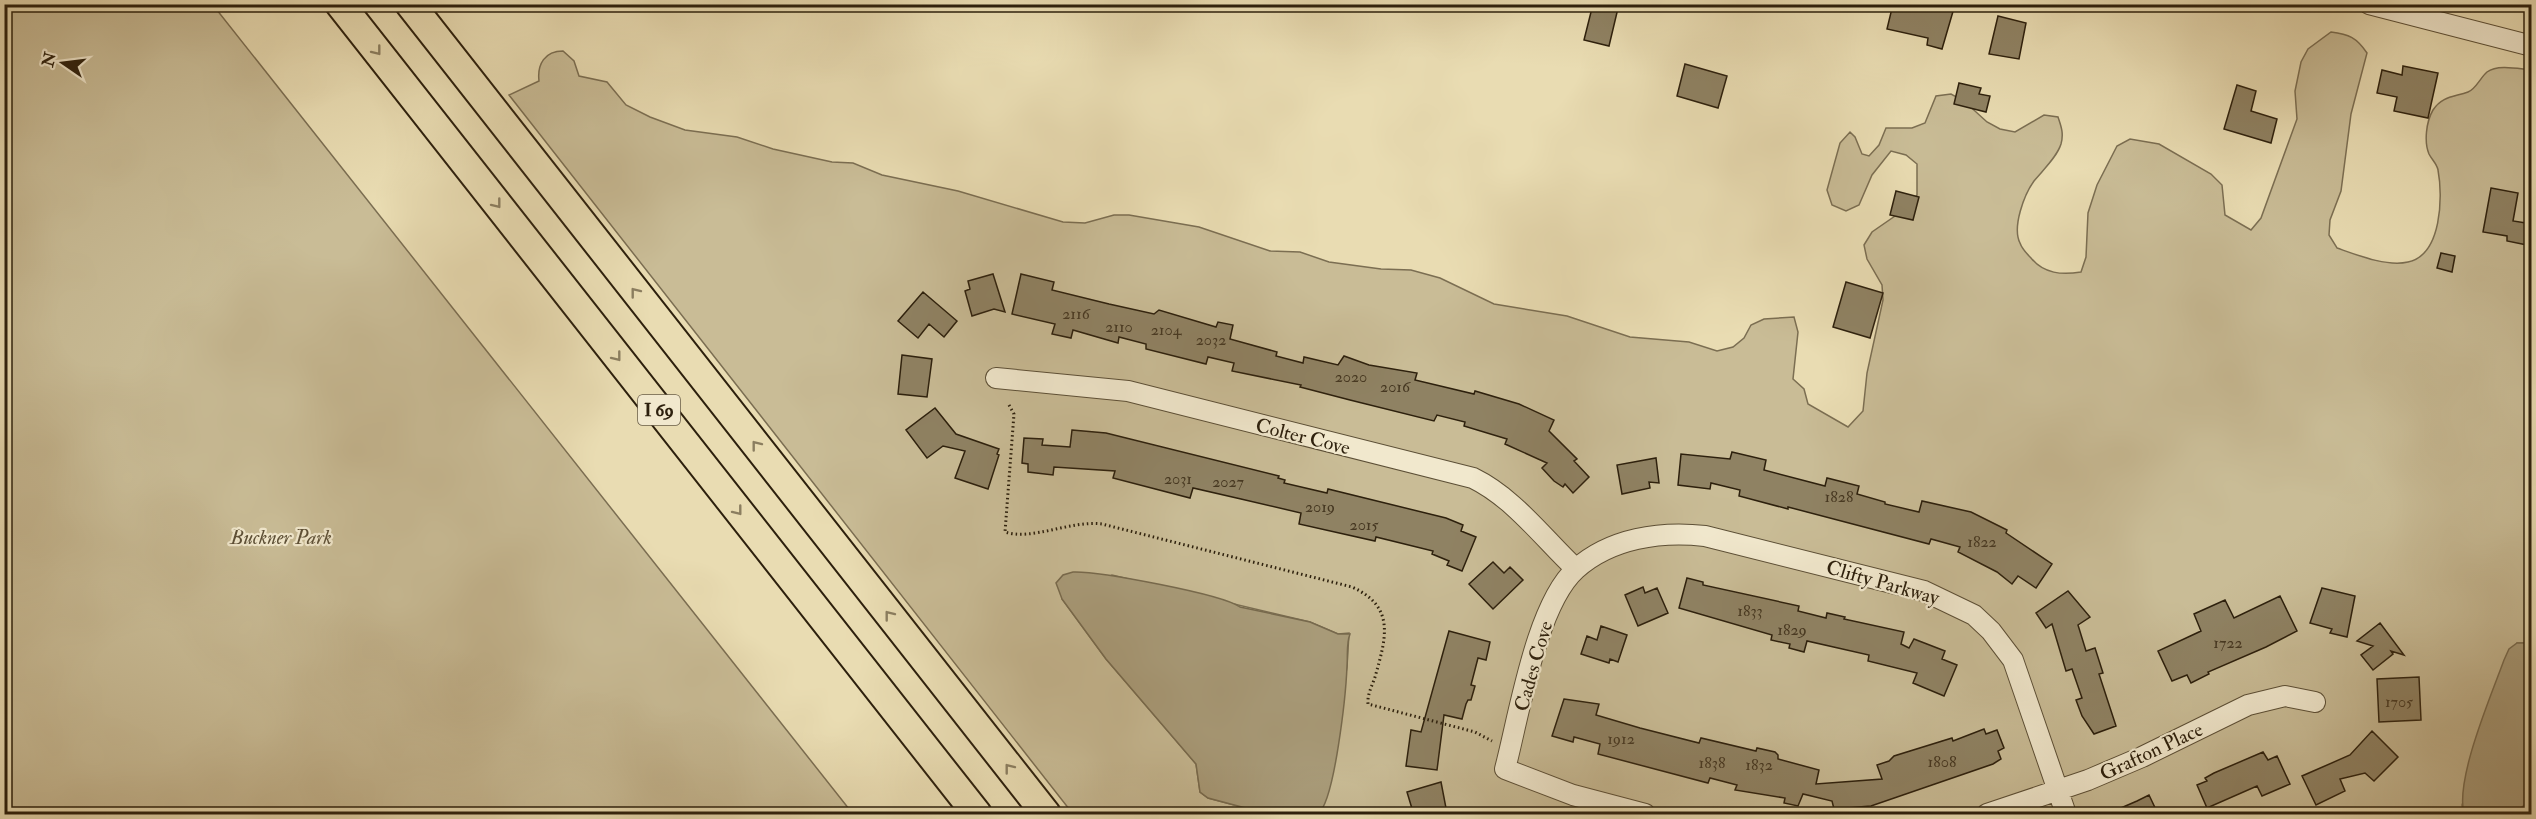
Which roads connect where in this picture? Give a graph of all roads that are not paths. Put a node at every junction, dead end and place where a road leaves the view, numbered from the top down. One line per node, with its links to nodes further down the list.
1 (340, 4): 9 (highway, I 69, one-way to 9)
2 (410, 4): 10 (highway, I 69, one-way to 2)
3 (2369, 4): 4 (street)
4 (2532, 46)
5 (996, 378): 6 (street, Colter Cove)
6 (1576, 569): 8 (street, Clifty Parkway); 11 (street, Cades Cove)
7 (2315, 702): 8 (street, Grafton Place)
8 (2057, 791): 12 (street, Grafton Place); 13 (street, Clifty Parkway)
9 (977, 814)
10 (1046, 814)
11 (1645, 814)
12 (1987, 814)
13 (2066, 814)

